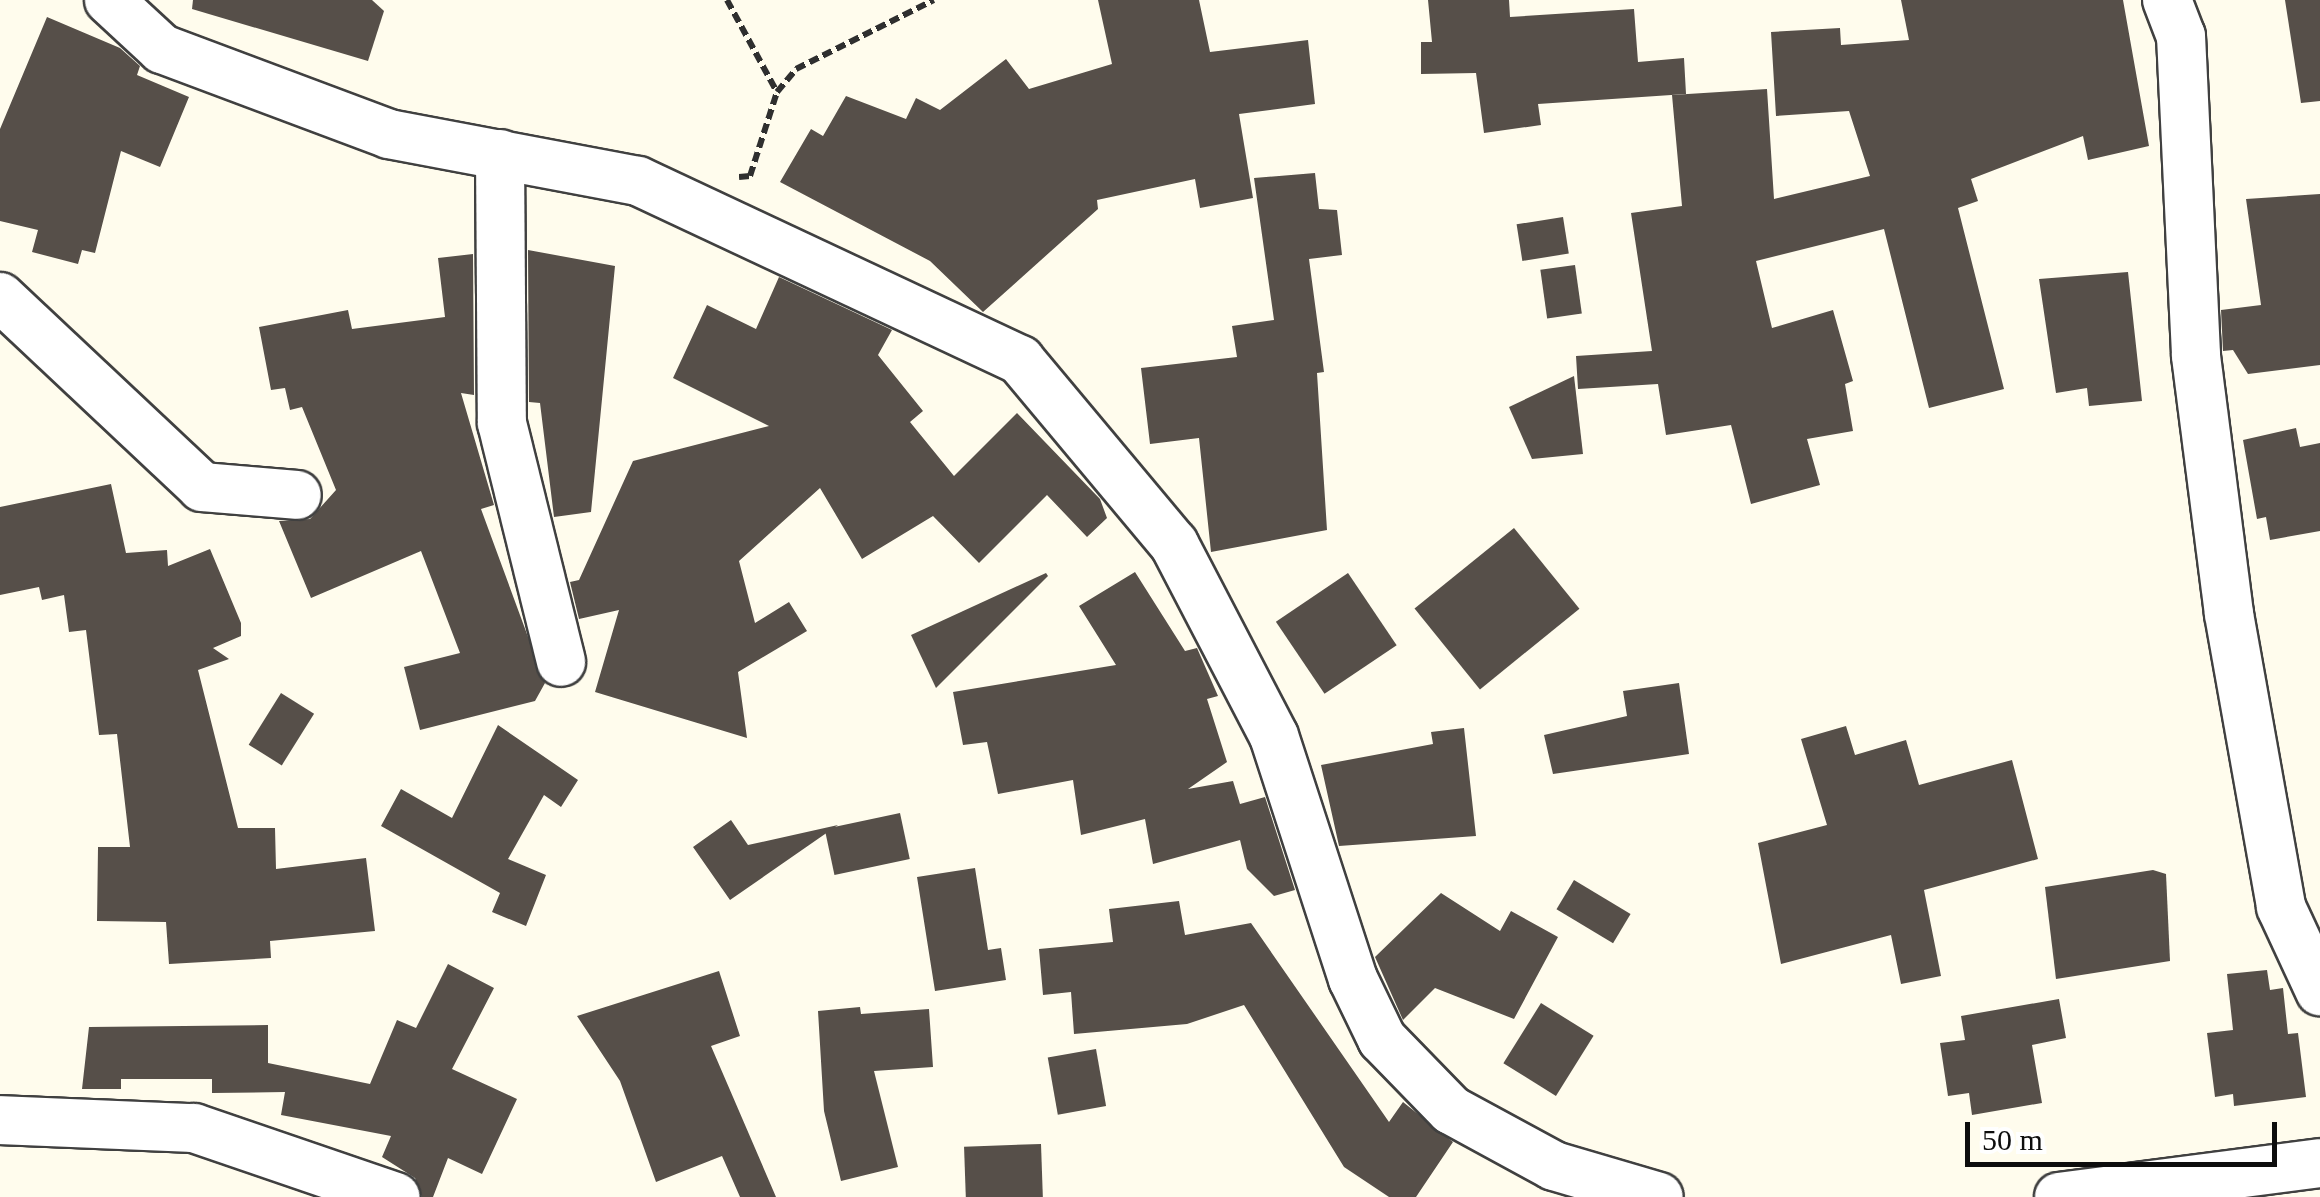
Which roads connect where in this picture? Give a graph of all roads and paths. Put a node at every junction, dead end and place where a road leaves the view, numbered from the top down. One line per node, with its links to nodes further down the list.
1 (109, 0): 6 (street)
2 (727, 0): 5 (path)
3 (934, 0): 5 (path)
4 (2167, 0): 11 (street)
5 (777, 92): 7 (path)
6 (500, 154): 10 (street); 14 (street)
7 (731, 178)
8 (0, 298): 9 (street)
9 (296, 495)
10 (561, 662)
11 (2320, 991)
12 (0, 1120): 15 (street)
13 (2320, 1163): 17 (street)
14 (1553, 1182): 16 (street)
15 (395, 1197)
16 (1659, 1197)
17 (2058, 1197)

